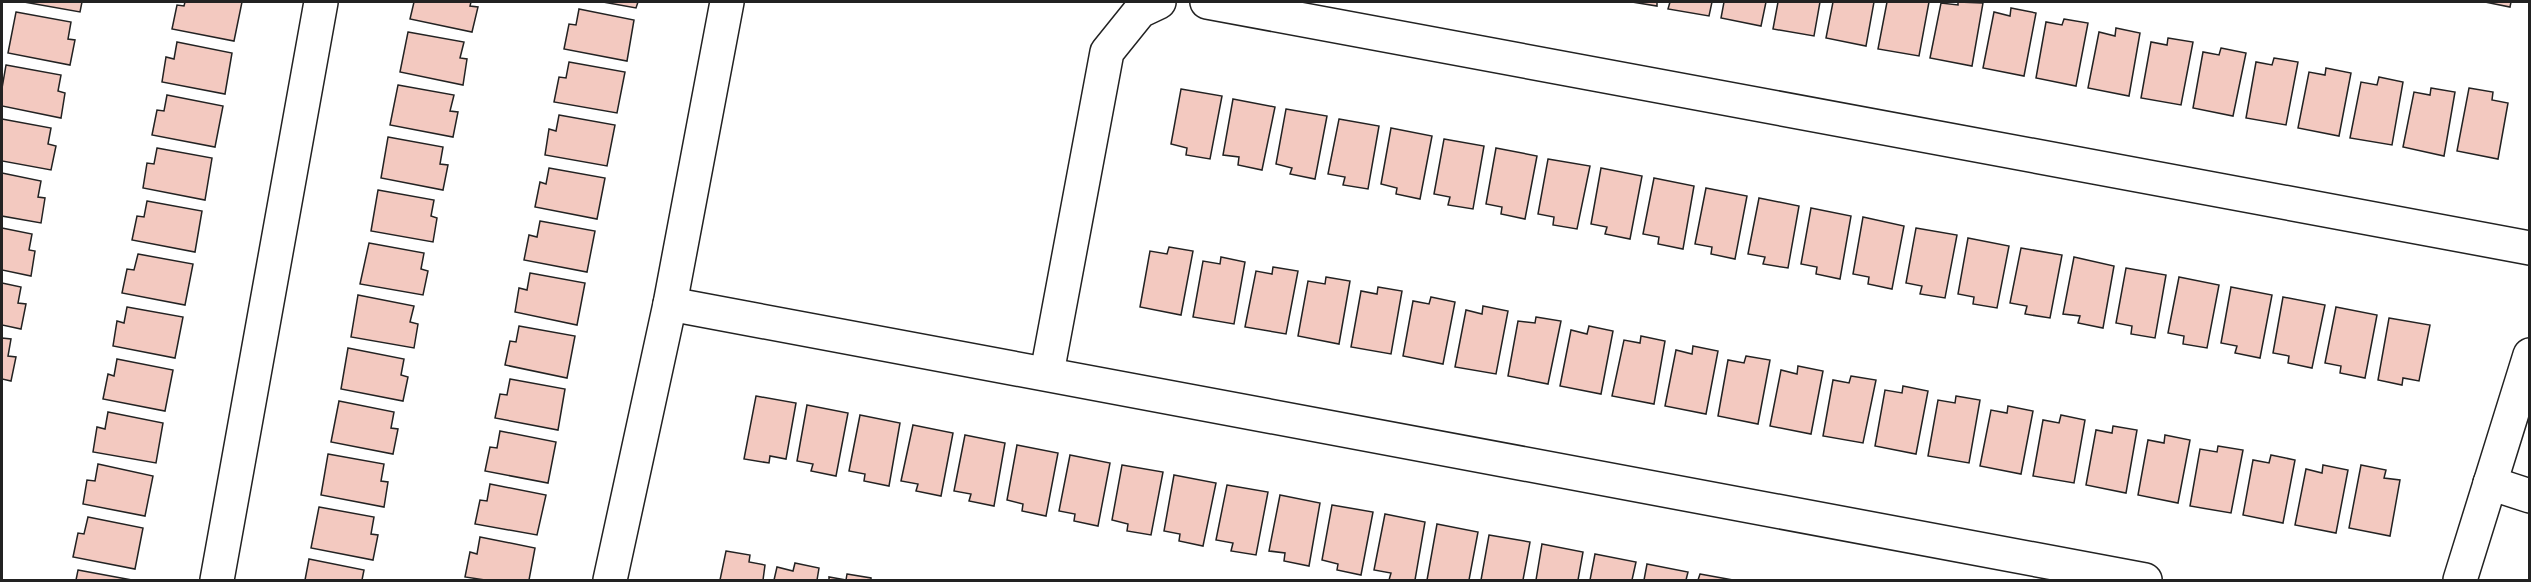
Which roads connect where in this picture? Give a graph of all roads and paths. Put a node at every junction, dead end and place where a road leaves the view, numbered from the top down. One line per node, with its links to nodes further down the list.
1 (321, 2): 11 (street)
2 (727, 2): 6 (street)
3 (1159, 2): 8 (street)
4 (1207, 2): 5 (street)
5 (2529, 248)
6 (670, 304): 8 (street); 12 (street)
7 (2529, 355): 9 (street)
8 (1047, 373): 13 (street)
9 (2490, 483): 10 (street); 14 (street)
10 (2529, 496)
11 (217, 580)
12 (610, 580)
13 (2145, 580)
14 (2460, 580)

